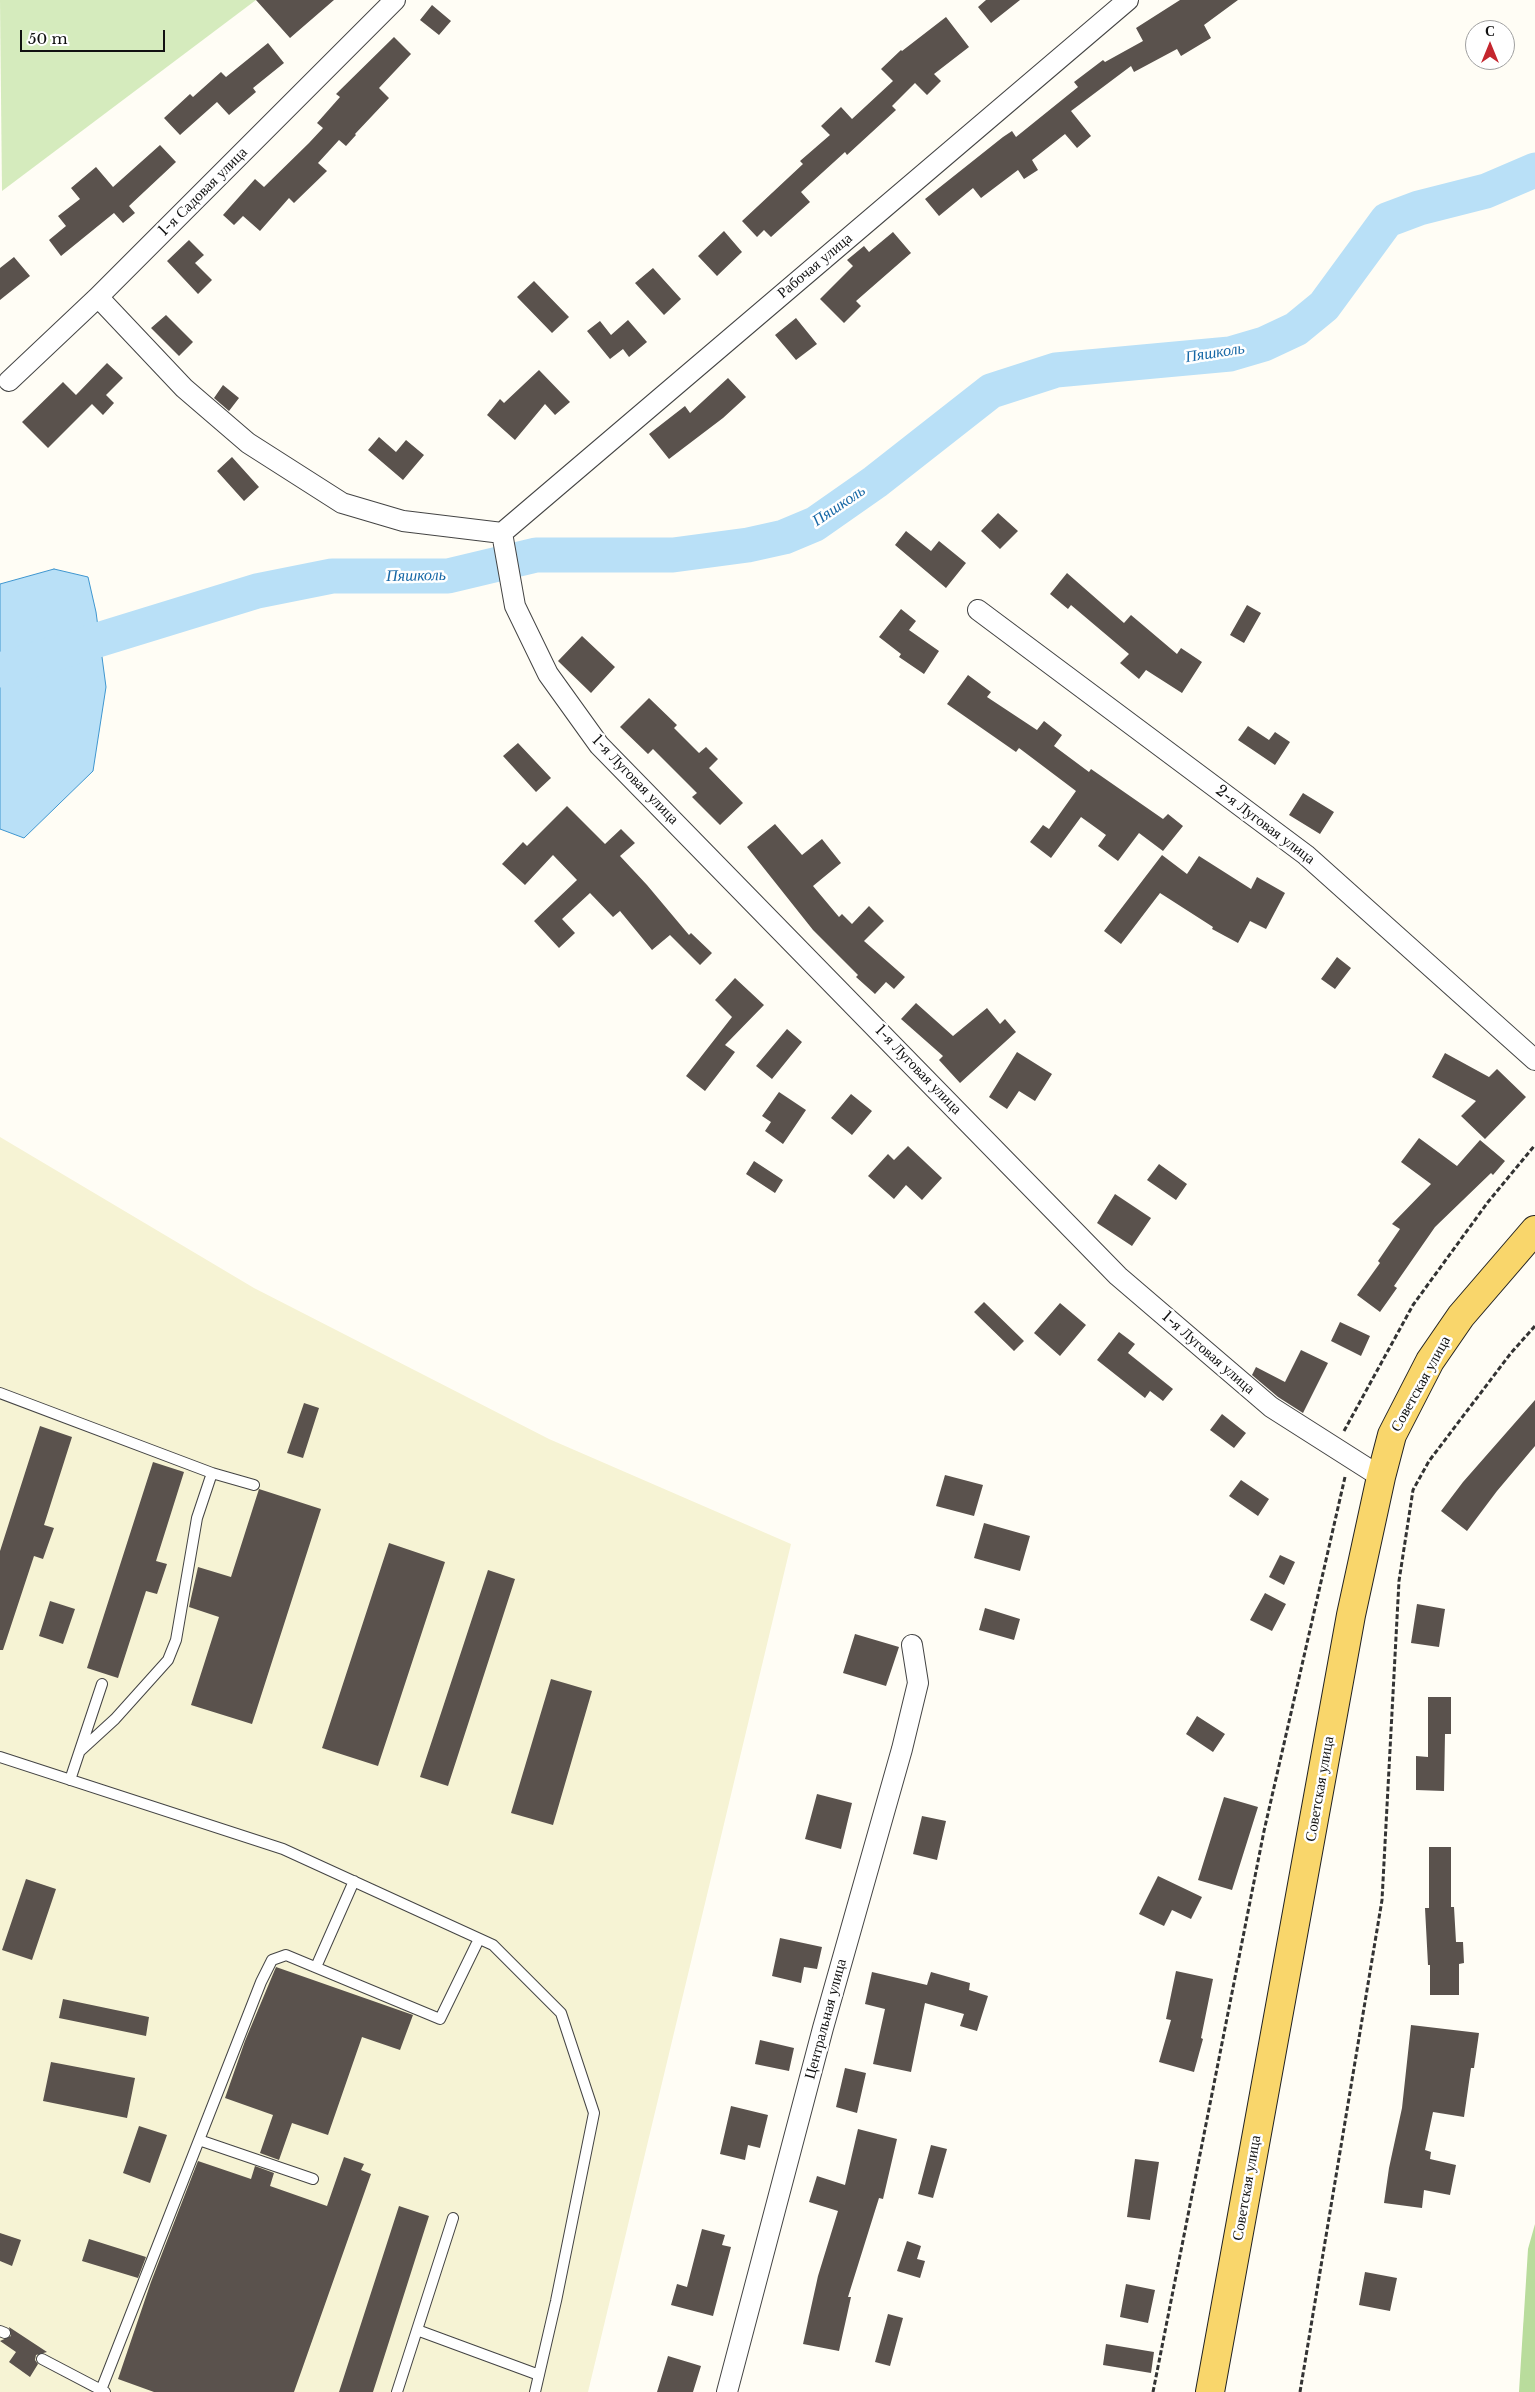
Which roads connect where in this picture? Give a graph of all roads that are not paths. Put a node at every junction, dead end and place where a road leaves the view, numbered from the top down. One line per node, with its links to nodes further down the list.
1 (395, 0): 3 (street, 1-я Садовая улица)
2 (1128, 0): 5 (street, Рабочая улица)
3 (98, 296): 4 (street, 1-я Садовая улица); 5 (street)
4 (9, 381)
5 (502, 533): 11 (street, 1-я Луговая улица)
6 (978, 610): 7 (street, 2-я Луговая улица)
7 (1535, 1060)
8 (1535, 1230): 11 (main road, Советская улица)
9 (0, 1394): 10 (lane)
10 (212, 1473): 12 (lane); 15 (lane)
11 (1381, 1477): 31 (main road, Советская улица)
12 (254, 1485)
13 (912, 1645): 30 (street, Центральная улица)
14 (102, 1684): 15 (lane)
15 (80, 1751): 17 (lane)
16 (0, 1757): 17 (lane)
17 (70, 1780): 18 (lane)
18 (354, 1882): 19 (lane); 20 (lane)
19 (479, 1939): 20 (lane); 26 (lane)
20 (316, 1967): 21 (lane)
21 (199, 2140): 22 (lane); 27 (lane)
22 (312, 2179)
23 (453, 2218): 24 (lane)
24 (417, 2330): 26 (lane); 28 (lane)
25 (42, 2359): 27 (lane)
26 (539, 2375): 29 (lane)
27 (104, 2391)
28 (397, 2392)
29 (535, 2392)
30 (727, 2392)
31 (1210, 2392)

